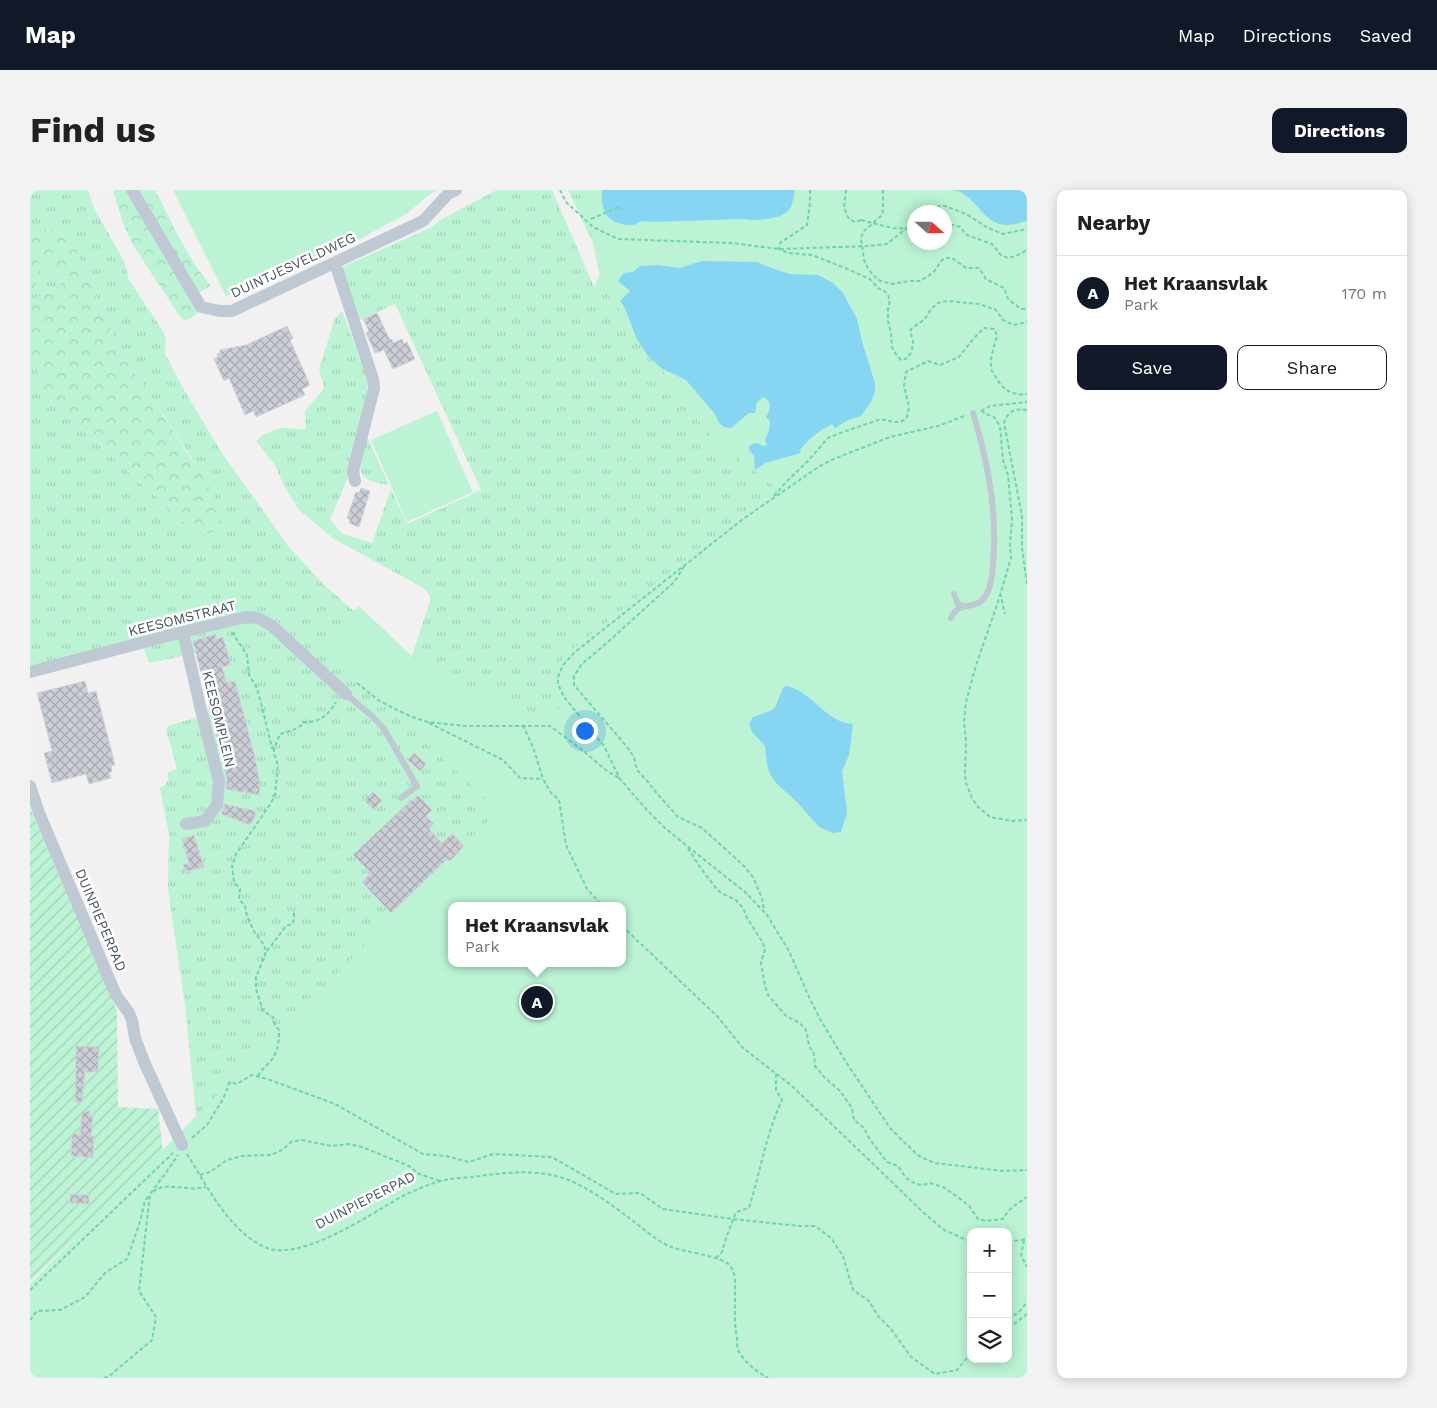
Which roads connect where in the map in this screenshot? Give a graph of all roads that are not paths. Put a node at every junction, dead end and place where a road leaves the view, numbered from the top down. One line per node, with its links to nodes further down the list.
1 (132, 190): 3 (street, DUINTJESVELDWEG)
2 (456, 190): 3 (street, DUINTJESVELDWEG)
3 (335, 263): 5 (street)
4 (973, 413): 7 (lane)
5 (355, 481)
6 (954, 594): 7 (lane)
7 (963, 606): 8 (lane)
8 (951, 618)
9 (183, 632): 10 (street, KEESOMSTRAAT); 11 (street, KEESOMSTRAAT); 14 (street, KEESOMPLEIN)
10 (30, 672)
11 (342, 696): 13 (lane)
12 (30, 786): 15 (street, DUINPIEPERPAD)
13 (401, 798)
14 (186, 824)
15 (182, 1146)

